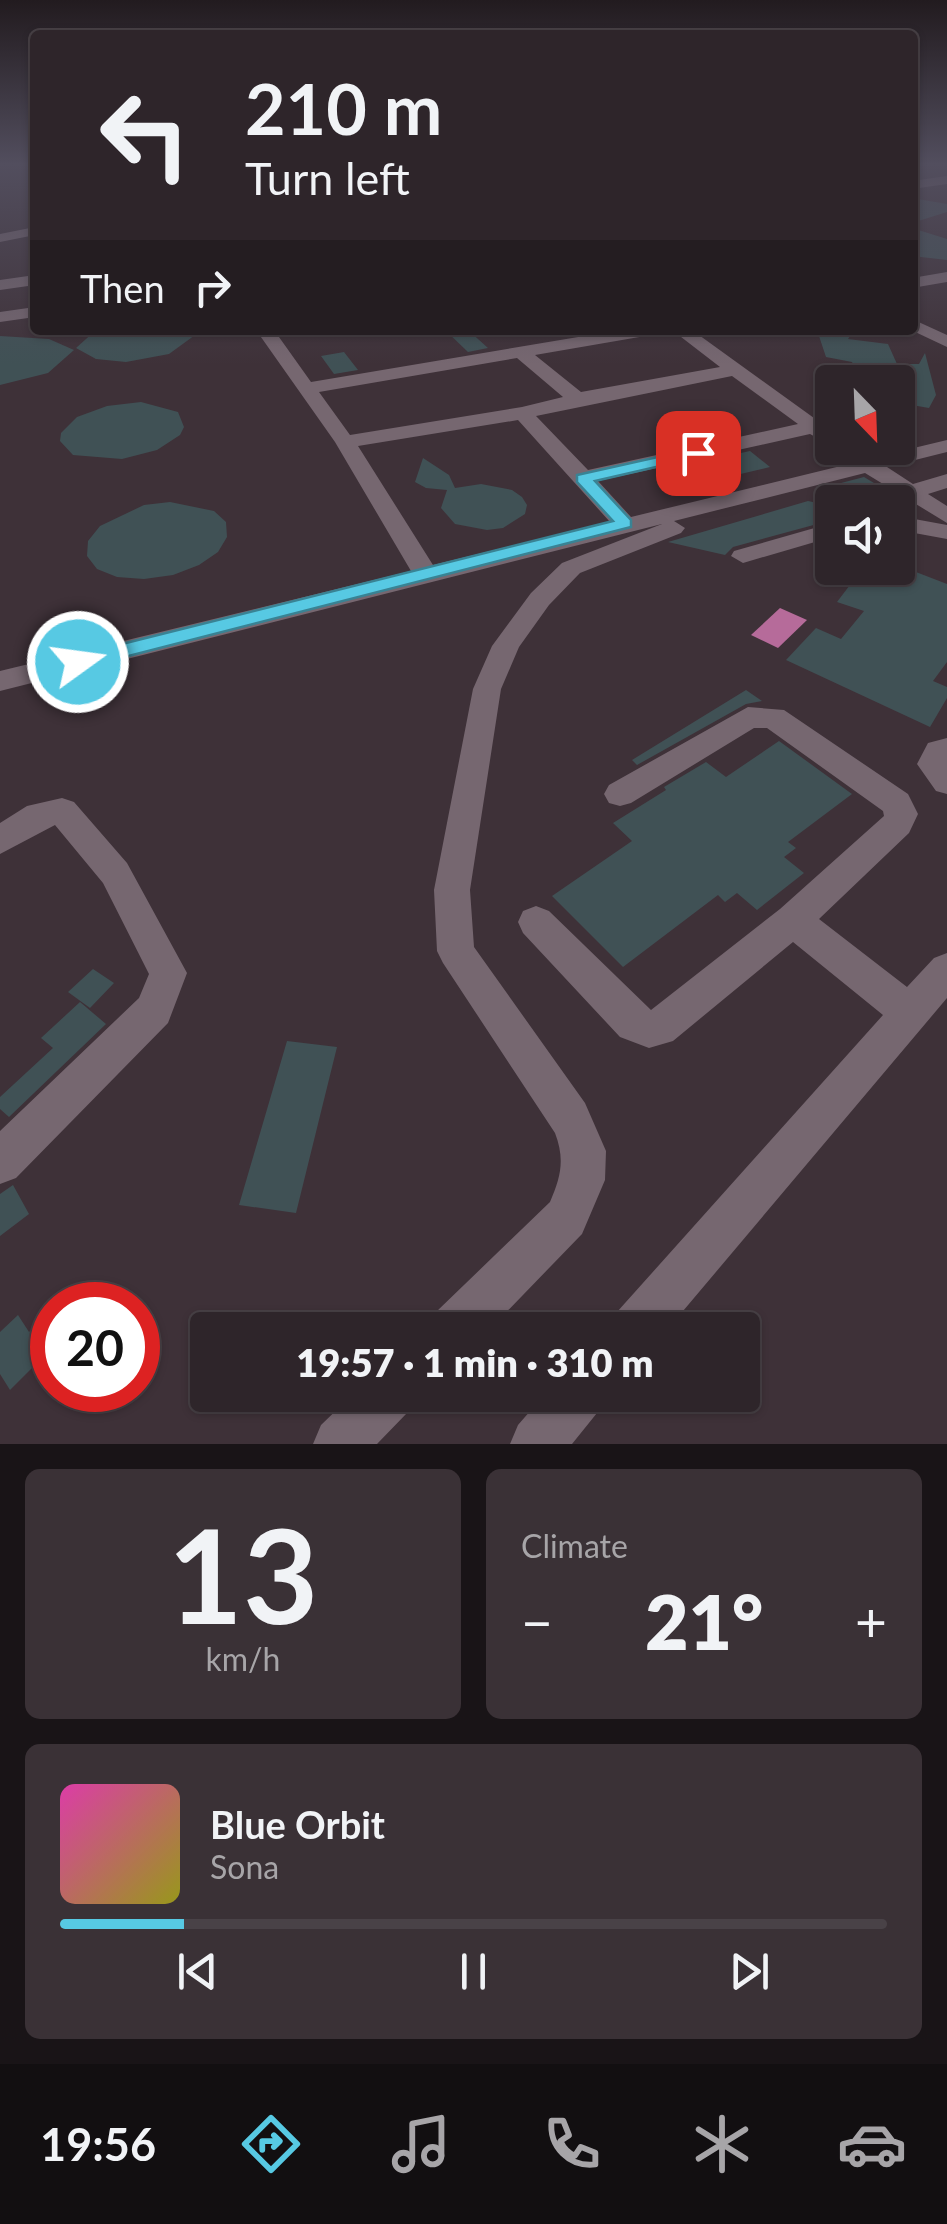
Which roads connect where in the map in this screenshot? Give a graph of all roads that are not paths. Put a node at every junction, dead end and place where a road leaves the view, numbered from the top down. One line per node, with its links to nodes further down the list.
1 (30, 232): 2 (lane)
2 (0, 238)
3 (947, 277): 5 (lane)
4 (30, 281): 6 (lane)
5 (918, 282)
6 (0, 285)
7 (30, 313): 8 (lane)
8 (0, 317)
9 (918, 327): 13 (lane)
10 (269, 335): 16 (lane)
11 (623, 335): 14 (lane)
12 (687, 335): 15 (lane)
13 (947, 342)
14 (522, 353): 16 (lane); 17 (lane)
15 (732, 370): 17 (lane); 19 (lane)
16 (308, 388): 20 (lane)
17 (577, 399): 18 (lane)
18 (523, 413): 20 (lane); 24 (lane)
19 (814, 427): 24 (lane)
20 (345, 442): 36 (lane)
21 (947, 446): 22 (lane)
22 (915, 454)
23 (869, 465): 26 (lane); 30 (lane)
24 (583, 478): 30 (lane)
25 (947, 481): 27 (lane)
26 (899, 485)
27 (915, 491)
28 (915, 495): 29 (lane)
29 (947, 516)
30 (625, 524): 36 (lane)
31 (915, 526): 33 (lane)
32 (673, 528): 47 (lane)
33 (947, 532)
34 (815, 535): 35 (lane)
35 (743, 556)
36 (427, 576): 37 (lane)
37 (0, 681)
38 (947, 748): 39 (lane)
39 (947, 782)
40 (620, 794): 42 (lane)
41 (0, 840): 46 (lane)
42 (793, 920): 43 (lane); 45 (lane)
43 (536, 922)
44 (947, 970): 45 (lane)
45 (908, 1012): 48 (lane)
46 (0, 1162)
47 (472, 1312)
48 (650, 1312)
49 (372, 1412): 51 (lane)
50 (564, 1412): 52 (lane)
51 (340, 1444)
52 (537, 1444)

